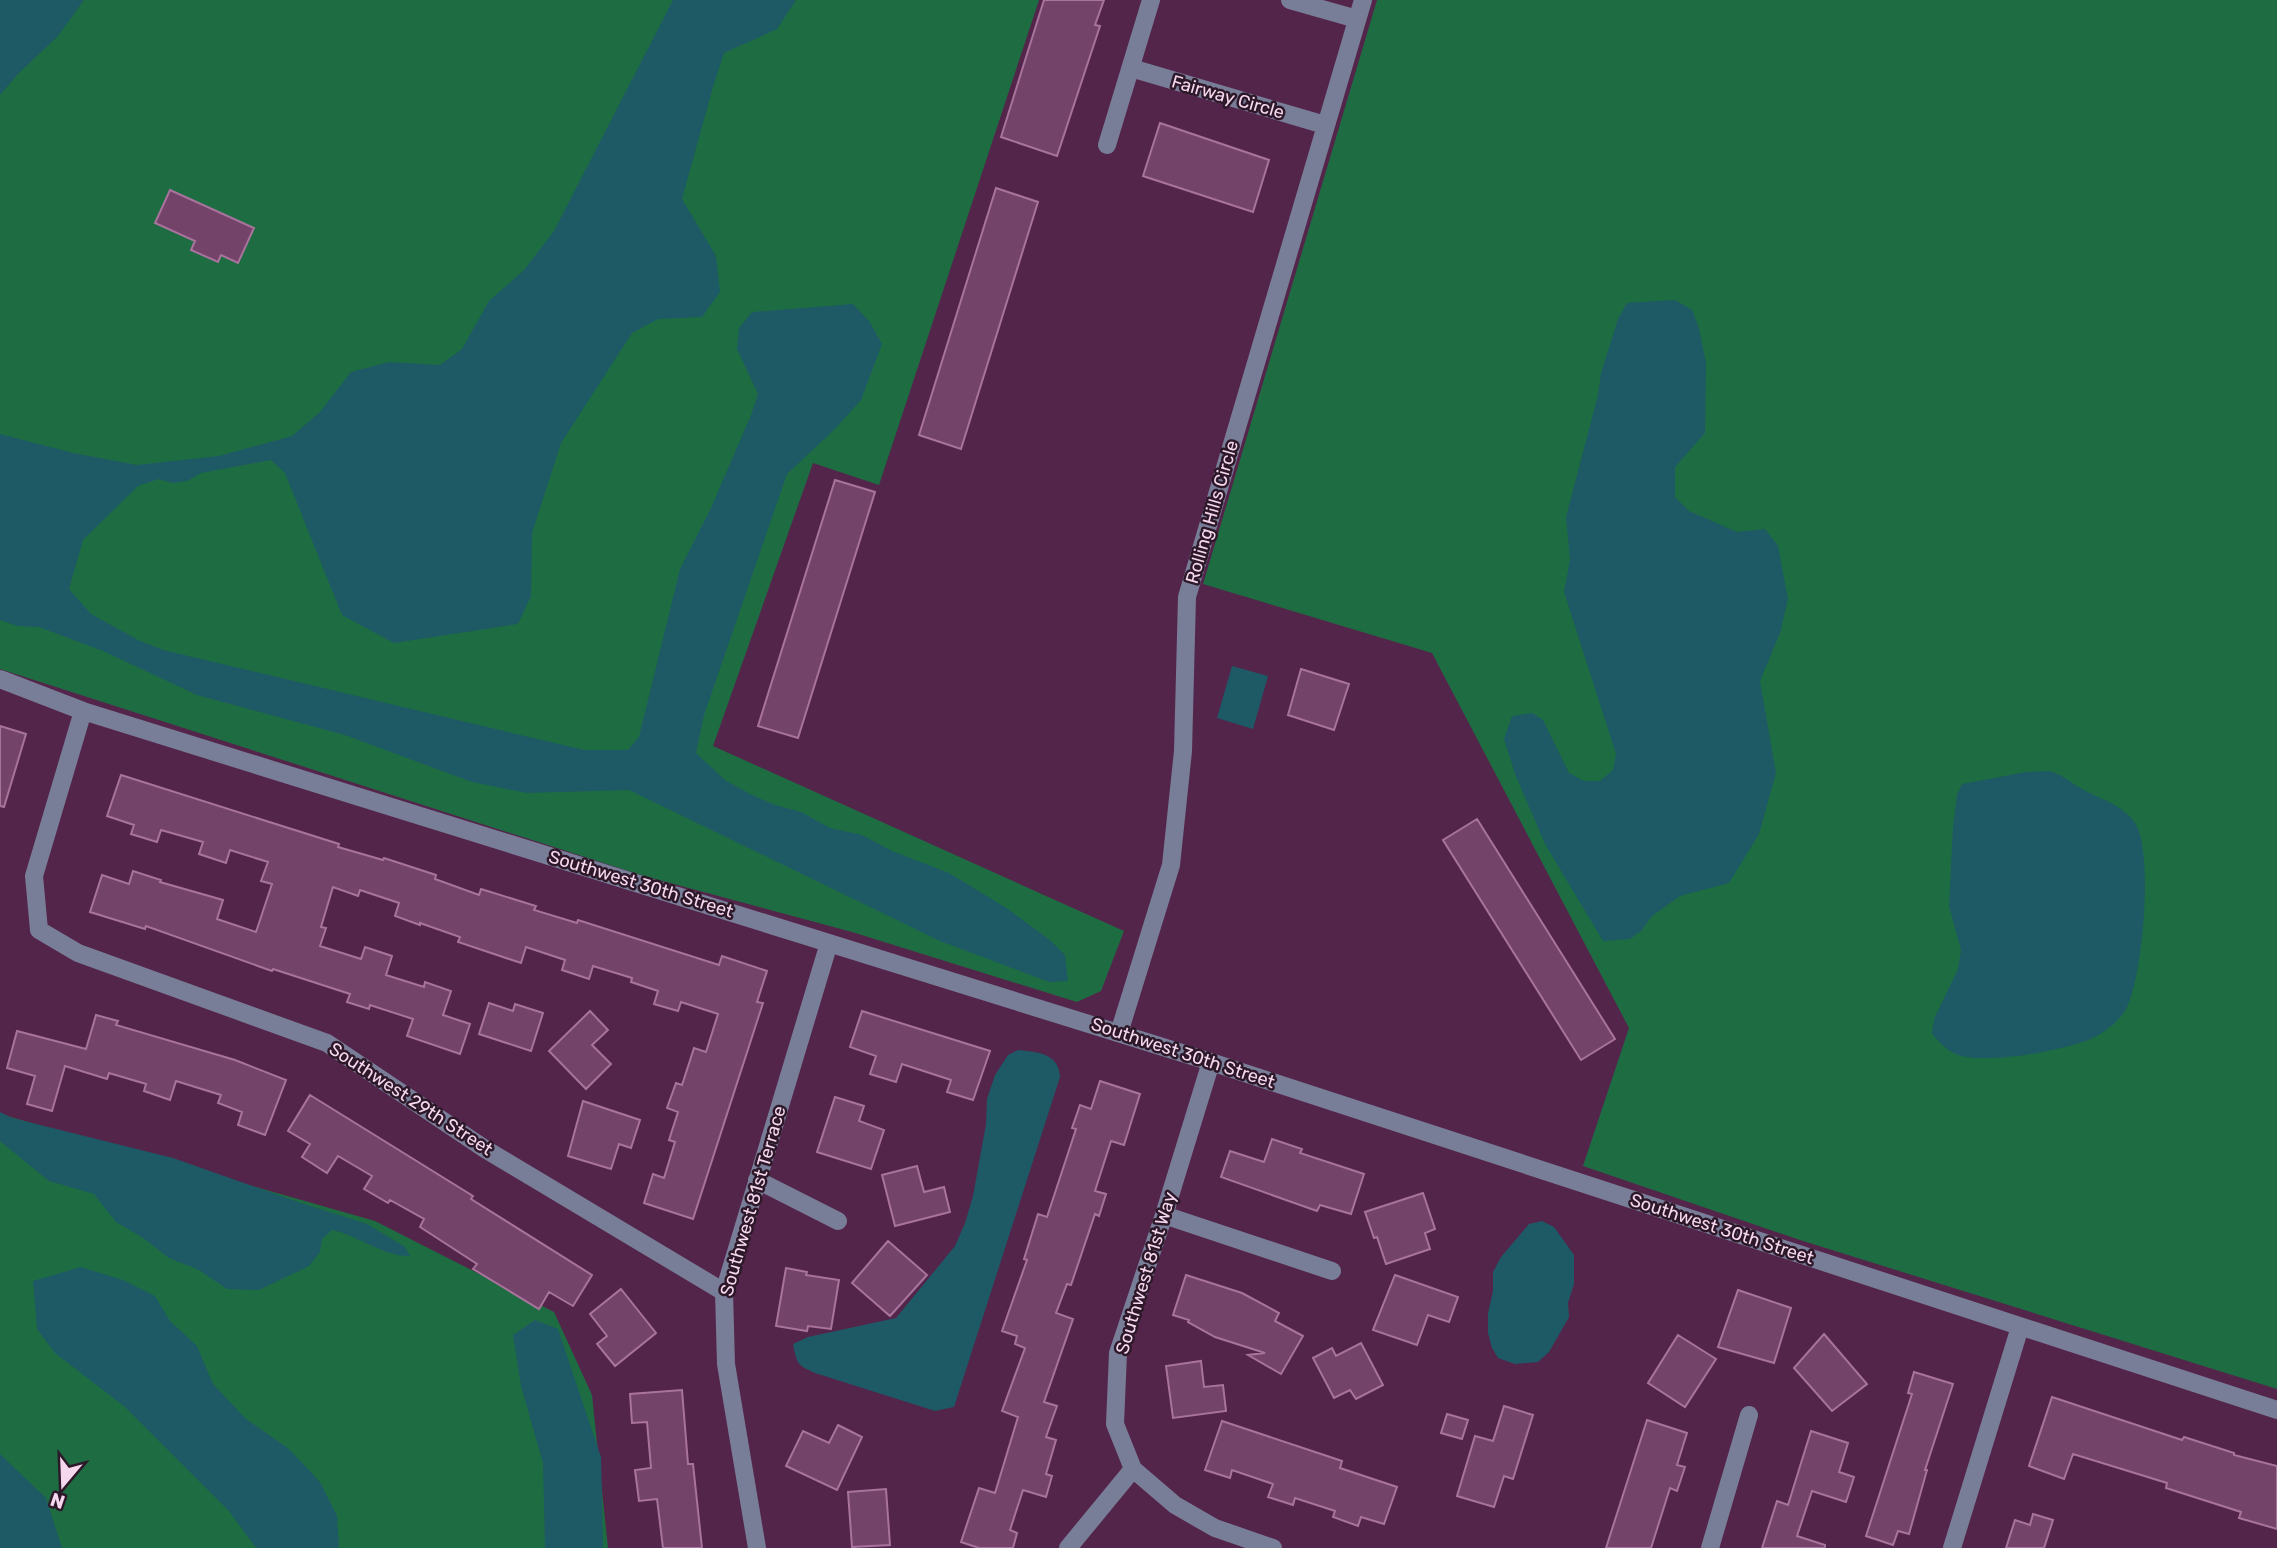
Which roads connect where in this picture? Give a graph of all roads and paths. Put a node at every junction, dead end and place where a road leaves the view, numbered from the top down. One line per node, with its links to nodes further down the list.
1 (1152, 0): 5 (street)
2 (1290, 0): 4 (street)
3 (1363, 0): 4 (street, Rolling Hills Circle)
4 (1357, 19): 6 (street, Rolling Hills Circle)
5 (1130, 68): 6 (street, Fairway Circle); 7 (street)
6 (1325, 125): 12 (street, Rolling Hills Circle)
7 (1107, 145)
8 (0, 679): 10 (street, Southwest 30th Street)
9 (0, 692): 10 (street, Southwest 30th Street)
10 (83, 711): 11 (street, Southwest 30th Street); 18 (street, Southwest 29th Street)
11 (829, 943): 12 (street, Southwest 30th Street); 14 (street, Southwest 81st Terrace)
12 (1119, 1033): 13 (street, Southwest 30th Street)
13 (1211, 1062): 15 (street, Southwest 81st Way); 19 (street, Southwest 30th Street)
14 (757, 1180): 16 (street); 18 (street, Southwest 81st Terrace)
15 (1164, 1215): 17 (street); 22 (street, Southwest 81st Way)
16 (838, 1221)
17 (1332, 1271)
18 (724, 1292): 23 (street, Southwest 81st Terrace)
19 (2020, 1327): 20 (street, Southwest 30th Street); 27 (street)
20 (2277, 1410)
21 (1749, 1415): 26 (street)
22 (1133, 1469): 24 (street); 25 (street)
23 (757, 1548)
24 (1068, 1548)
25 (1273, 1548)
26 (1710, 1548)
27 (1952, 1548)

